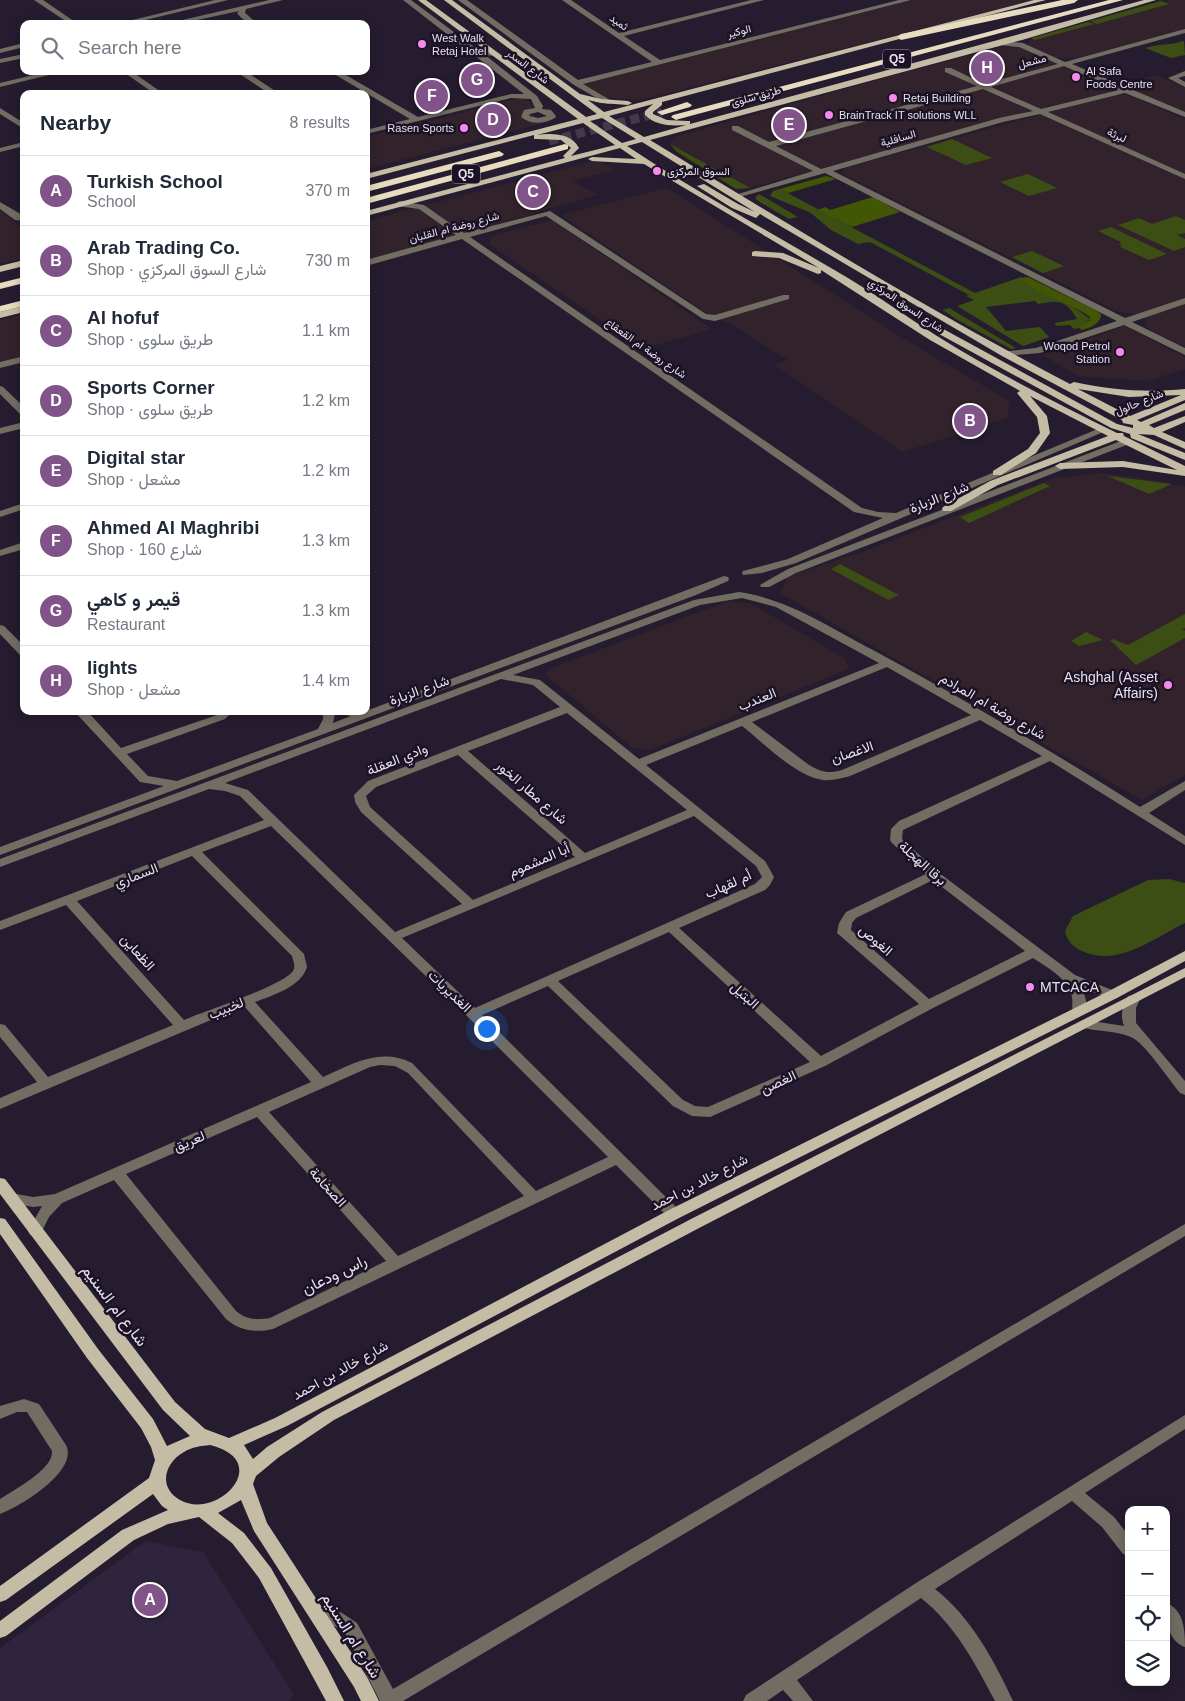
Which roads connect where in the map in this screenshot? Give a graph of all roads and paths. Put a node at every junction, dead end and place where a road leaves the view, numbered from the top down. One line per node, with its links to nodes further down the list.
1 (38, 0): 23 (street)
2 (222, 0): 24 (street)
3 (239, 0): 25 (street)
4 (279, 0): 18 (street)
5 (407, 0): 22 (street)
6 (441, 0): 21 (main road)
7 (448, 0): 21 (main road, شارع السدر)
8 (462, 0): 33 (street, شارع السدر)
9 (566, 0): 31 (street, ثميد)
10 (760, 0): 31 (street)
11 (907, 0): 45 (street, الوكير)
12 (1042, 0): 32 (main road, طريق سلوى)
13 (1074, 0): 32 (highway)
14 (1080, 0): 69 (highway, طريق سلوى / Q5)
15 (1119, 0): 77 (highway, طريق سلوى / Q5)
16 (1129, 0): 46 (highway)
17 (1152, 0): 34 (main road)
18 (262, 1): 20 (street); 26 (street)
19 (425, 2): 22 (main road); 41 (main road, شارع السدر)
20 (244, 7): 27 (street); 28 (street)
21 (458, 8): 29 (main road, شارع السدر)
22 (425, 14): 40 (street)
23 (69, 20)
24 (136, 20)
25 (153, 20)
26 (174, 20)
27 (185, 20)
28 (249, 20)
29 (490, 30): 33 (main road); 44 (main road, شارع السدر)
30 (1185, 31): 47 (street, مشعل)
31 (618, 35): 45 (street, ثميد)
32 (901, 37): 69 (main road, طريق سلوى)
33 (514, 40): 36 (street, شارع السدر)
34 (1020, 42): 35 (street); 47 (street)
35 (1002, 43): 46 (main road, طريق سلوى)
36 (525, 46): 44 (main road); 54 (street, شارع السدر)
37 (20, 47): 39 (street)
38 (20, 48): 39 (street)
39 (0, 50)
40 (476, 52): 41 (street); 58 (street)
41 (494, 54): 68 (main road, شارع السدر); 76 (main road)
42 (20, 55): 43 (street)
43 (0, 59)
44 (532, 63): 64 (main road, شارع السدر)
45 (658, 63): 54 (street, الوكير)
46 (920, 64): 75 (main road, طريق سلوى)
47 (1064, 64): 57 (street, مشعل); 62 (street)
48 (948, 70): 57 (street, لبرثة)
49 (1185, 73): 56 (street)
50 (44, 75): 55 (street)
51 (132, 75): 59 (street)
52 (246, 75): 60 (street)
53 (340, 75): 61 (street)
54 (576, 83): 67 (street, شارع السدر)
55 (0, 85)
56 (1185, 85)
57 (984, 86): 72 (street, لبرثة); 93 (street, مشعل)
58 (523, 89): 65 (street); 66 (street)
59 (154, 90)
60 (270, 90)
61 (366, 90)
62 (1126, 90): 72 (street); 74 (street)
63 (370, 92): 78 (street)
64 (574, 94): 67 (main road); 73 (main road, شارع السدر)
65 (511, 96): 66 (street); 78 (street)
66 (531, 96): 71 (street)
67 (607, 102): 69 (main road)
68 (561, 105): 80 (main road, شارع السدر); 86 (main road)
69 (661, 105): 73 (main road, طريق سلوى); 81 (main road); 84 (main road)
70 (0, 110): 79 (street)
71 (538, 110)
72 (1040, 112): 100 (street, السافلية); 102 (street, لبرثة)
73 (602, 115): 76 (main road, طريق سلوى); 84 (main road, شارع السدر)
74 (1185, 115)
75 (732, 116): 81 (main road, طريق سلوى); 98 (main road)
76 (592, 117): 80 (main road, طريق سلوى); 84 (main road)
77 (676, 117)
78 (416, 119): 85 (street)
79 (20, 120)
80 (583, 120): 84 (main road, شارع السدر); 86 (main road, طريق سلوى)
81 (714, 121): 82 (main road, طريق سلوى)
82 (684, 128): 87 (main road); 88 (main road, طريق سلوى)
83 (735, 128): 93 (street)
84 (611, 130): 86 (main road); 87 (main road); 91 (main road, شارع السدر); 97 (main road)
85 (370, 131)
86 (541, 131): 89 (main road, طريق سلوى)
87 (629, 131): 88 (main road)
88 (643, 140): 91 (main road, طريق سلوى); 98 (main road, شارع السوق المركزي)
89 (500, 141): 97 (main road); 101 (main road, طريق سلوى)
90 (549, 141): 94 (highway)
91 (626, 144): 97 (main road, طريق سلوى); 99 (main road, شارع السوق المركزي); 112 (main road)
92 (20, 145): 95 (street)
93 (769, 145): 100 (street)
94 (530, 146)
95 (0, 150)
96 (510, 151): 103 (highway, Q5)
97 (566, 154): 99 (main road); 105 (highway, طريق سلوى / Q5); 106 (main road)
98 (668, 154): 104 (main road, شارع السوق المركزي)
99 (650, 164): 109 (main road, شارع السوق المركزي)
100 (824, 171): 104 (street, السافلية); 131 (street)
101 (370, 176)
102 (1185, 177)
103 (370, 188)
104 (736, 196): 112 (main road, شارع السوق المركزي)
105 (370, 200)
106 (420, 203): 107 (street, شارع روضة ام القعقاع); 113 (street, شارع روضة ام القعقاع)
107 (400, 204): 110 (main road)
108 (0, 206): 111 (street)
109 (727, 212): 118 (main road, شارع السوق المركزي); 118 (main road)
110 (370, 213)
111 (20, 218)
112 (788, 228): 133 (main road, شارع السوق المركزي)
113 (463, 236): 114 (street, شارع روضة ام القلبان); 124 (street, شارع روضة ام القلبان); 160 (street, شارع روضة ام القعقاع)
114 (370, 262)
115 (20, 264): 116 (main road)
116 (0, 269)
117 (20, 270): 119 (highway)
118 (835, 274): 122 (main road, شارع السوق المركزي)
119 (0, 275)
120 (20, 281): 121 (highway)
121 (0, 286)
122 (858, 288): 137 (main road, شارع السوق المركزي); 147 (main road)
123 (20, 293): 125 (highway)
124 (786, 297)
125 (0, 299)
126 (1185, 301): 131 (street)
127 (20, 304): 128 (highway)
128 (0, 309)
129 (20, 310): 130 (main road)
130 (0, 315)
131 (1125, 320): 132 (street); 133 (street)
132 (1185, 352)
133 (1005, 354): 136 (main road, شارع السوق المركزي)
134 (20, 360): 135 (street)
135 (0, 366)
136 (1054, 380): 139 (main road); 144 (main road, شارع السوق المركزي)
137 (1014, 384): 148 (main road, شارع السوق المركزي); 156 (main road)
138 (0, 388): 142 (street)
139 (1185, 392)
140 (1185, 397): 144 (main road, شارع حالول)
141 (1185, 406): 145 (main road)
142 (20, 409)
143 (1185, 419): 150 (main road)
144 (1130, 420): 145 (main road, شارع السوق المركزي); 147 (main road, شارع حالول); 151 (main road)
145 (1141, 425): 150 (main road, شارع السوق المركزي); 151 (main road)
146 (20, 426): 149 (street)
147 (1114, 426): 148 (main road, شارع حالول); 151 (main road)
148 (1103, 430): 151 (main road, شارع السوق المركزي); 156 (street, شارع الزبارة)
149 (0, 432)
150 (1154, 432): 151 (main road); 152 (main road, شارع السوق المركزي)
151 (1127, 435): 153 (main road); 154 (street, شارع الزبارة); 155 (main road, شارع السوق المركزي); 159 (main road)
152 (1185, 446)
153 (1185, 457)
154 (1060, 466): 157 (main road); 159 (street, شارع الزبارة)
155 (1185, 470)
156 (997, 473): 162 (street, شارع الزبارة)
157 (1185, 475)
158 (20, 507): 161 (street)
159 (948, 509): 168 (street, شارع الزبارة)
160 (858, 510): 162 (street, شارع روضة ام القعقاع); 163 (street)
161 (0, 514)
162 (899, 516): 163 (street, شارع الزبارة)
163 (866, 530): 166 (street, شارع الزبارة)
164 (20, 546): 165 (street)
165 (0, 553)
166 (747, 573): 167 (street, شارع الزبارة); 168 (street, شارع روضة ام المرادم)
167 (724, 579): 169 (street); 178 (street, شارع الزبارة)
168 (765, 585): 169 (street, شارع الزبارة); 170 (street, شارع روضة ام المرادم)
169 (742, 595): 170 (street, شارع روضة ام المرادم); 174 (street, شارع الزبارة)
170 (780, 605): 173 (street, شارع روضة ام المرادم)
171 (0, 628): 172 (street)
172 (20, 649)
173 (888, 663): 183 (street, شارع روضة ام المرادم); 184 (street, العندب)
174 (533, 664): 175 (street, شارع الزبارة); 176 (street)
175 (498, 677): 176 (street, أم لقهاب); 190 (street, شارع الزبارة)
176 (536, 682): 177 (street, أم لقهاب)
177 (568, 708): 186 (street, وادي العقلة); 189 (street, أم لقهاب)
178 (370, 713)
179 (84, 715): 187 (street)
180 (223, 715): 187 (street)
181 (330, 715): 185 (street)
182 (364, 715): 185 (street, شارع الزبارة)
183 (980, 716): 184 (street, الاغصان); 188 (street, شارع روضة ام المرادم)
184 (743, 721): 189 (street, العندب)
185 (322, 731): 192 (street, شارع الزبارة)
186 (460, 750): 205 (street, شارع مطار الخور); 209 (street, وادي العقلة)
187 (119, 753): 191 (street)
188 (1051, 756): 198 (street, شارع روضة ام المرادم); 207 (street, برقا الهجلة)
189 (638, 764): 197 (street, أم لقهاب)
190 (248, 770): 194 (street, شارع الزبارة); 195 (street)
191 (144, 779): 192 (street); 196 (street)
192 (181, 784): 196 (street, شارع الزبارة)
193 (1185, 785): 198 (street)
194 (207, 786): 195 (street); 206 (street, شارع الزبارة)
195 (244, 792): 199 (street, الغديريات)
196 (136, 800): 202 (street, شارع الزبارة)
197 (696, 811): 205 (street, أبا المشموم); 211 (street, أم لقهاب)
198 (1141, 812): 200 (street, شارع روضة ام المرادم)
199 (272, 821): 204 (street, السماري); 212 (street, الغديريات)
200 (1185, 841)
201 (0, 842): 202 (street)
202 (19, 843): 203 (street, شارع الزبارة)
203 (0, 850)
204 (195, 852): 208 (street, السماري); 220 (street, لخبيب)
205 (583, 858): 209 (street, أبا المشموم)
206 (0, 863)
207 (934, 875): 213 (street, برقا الهجلة); 221 (street, الغوص)
208 (69, 900): 210 (street, السماري); 224 (street, الظعاين)
209 (471, 906): 212 (street, أبا المشموم)
210 (0, 926)
211 (670, 926): 217 (street, أم لقهاب); 227 (street, البتيل)
212 (394, 937): 222 (street, الغديريات)
213 (1034, 952): 216 (street, برقا الهجلة); 221 (street, الغصن)
214 (1185, 955): 218 (main road, شارع خالد بن احمد)
215 (1185, 972): 219 (main road, شارع خالد بن احمد)
216 (1070, 978): 218 (street, برقا الهجلة); 223 (street)
217 (549, 980): 222 (street, أم لقهاب); 227 (street, الغصن)
218 (1112, 995): 223 (main road, شارع خالد بن احمد)
219 (1133, 999): 223 (main road, شارع خالد بن احمد); 226 (street)
220 (246, 1000): 224 (street, لخبيب); 228 (street)
221 (928, 1005): 227 (street, الغصن)
222 (473, 1014): 233 (street, الغديريات)
223 (1082, 1017): 226 (street); 239 (main road, شارع خالد بن احمد); 249 (main road, شارع خالد بن احمد)
224 (182, 1026): 229 (street, لخبيب)
225 (0, 1028): 229 (street)
226 (1136, 1034): 230 (street)
227 (820, 1063)
228 (320, 1082): 232 (street, لعريق); 237 (street, لعريق)
229 (46, 1084): 231 (street, لخبيب)
230 (1185, 1090)
231 (0, 1104)
232 (260, 1111): 234 (street, لعريق); 243 (street, الصخامة)
233 (618, 1158): 237 (street, راس ودعان); 239 (street, الغديريات)
234 (117, 1173): 238 (street, لعريق); 243 (street, راس ودعان)
235 (0, 1183): 236 (main road, شارع ام السنيم)
236 (11, 1198): 238 (street, لعريق); 242 (main road, شارع ام السنيم)
237 (534, 1198): 243 (street, راس ودعان)
238 (57, 1199): 242 (street, لعريق)
239 (674, 1214): 247 (main road, شارع خالد بن احمد)
240 (0, 1223): 248 (main road)
241 (1185, 1229): 264 (street)
242 (35, 1232): 246 (main road, شارع ام السنيم)
243 (396, 1263)
244 (0, 1413): 252 (street)
245 (1185, 1421): 251 (street)
246 (210, 1439): 247 (main road); 248 (main road)
247 (231, 1444): 249 (main road)
248 (163, 1460): 250 (main road)
249 (247, 1478): 253 (main road); 257 (main road, شارع ام السنيم)
250 (157, 1481): 253 (main road); 256 (main road)
251 (1073, 1492): 254 (street); 255 (street)
252 (0, 1507)
253 (197, 1510): 259 (main road); 262 (main road)
254 (1125, 1544)
255 (922, 1588): 261 (street); 267 (street)
256 (0, 1595)
257 (316, 1611): 263 (main road, شارع ام السنيم); 264 (street)
258 (1170, 1616): 260 (street)
259 (0, 1631)
260 (1185, 1640)
261 (785, 1679): 265 (street); 266 (street)
262 (335, 1701)
263 (370, 1701)
264 (389, 1701)
265 (752, 1701)
266 (804, 1701)
267 (1004, 1701)

